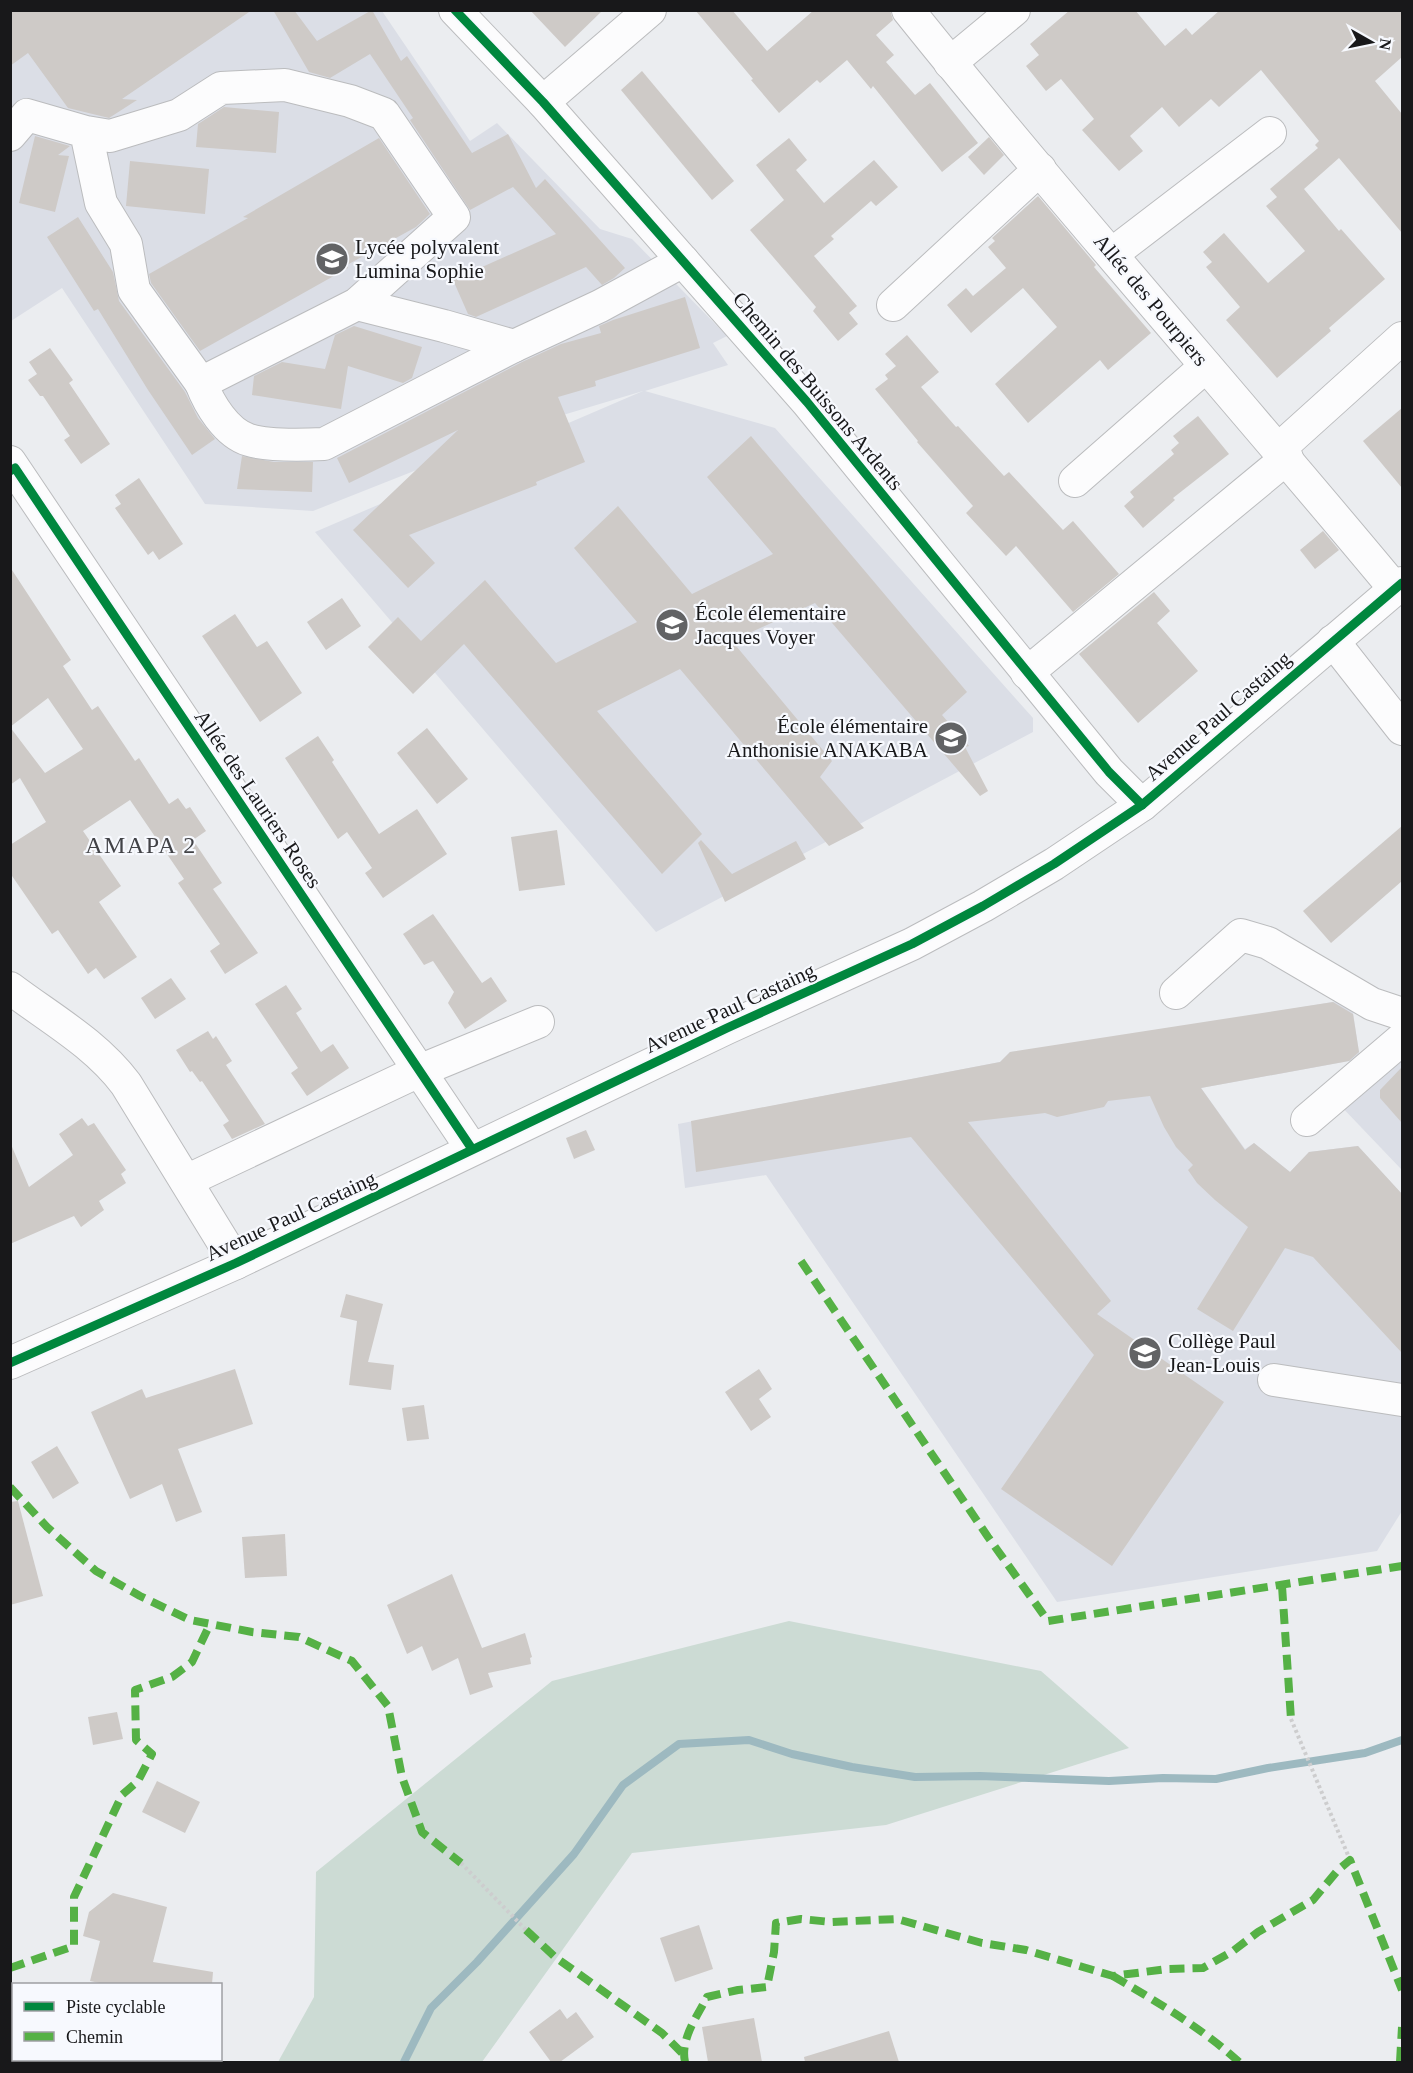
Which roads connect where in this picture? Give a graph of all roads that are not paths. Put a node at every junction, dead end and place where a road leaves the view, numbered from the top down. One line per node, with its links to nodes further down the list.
1 (455, 10): 6 (street, Chemin des Buissons Ardents)
2 (650, 10): 6 (street)
3 (908, 10): 5 (street, Allée des Pourpiers)
4 (1014, 10): 5 (street)
5 (950, 63): 10 (street, Allée des Pourpiers)
6 (543, 102): 12 (street, Chemin des Buissons Ardents)
7 (86, 132): 9 (street); 13 (street); 18 (street)
8 (1270, 133): 11 (street)
9 (10, 135)
10 (1040, 169): 11 (street, Allée des Pourpiers); 14 (street)
11 (1112, 254): 17 (street, Allée des Pourpiers)
12 (683, 261): 16 (street); 24 (street, Chemin des Buissons Ardents)
13 (357, 304): 16 (street); 18 (street)
14 (893, 305)
15 (1402, 338): 19 (street)
16 (514, 346): 18 (street)
17 (1206, 366): 19 (street, Allée des Pourpiers); 21 (street)
18 (201, 383)
19 (1283, 454): 22 (street, Allée des Pourpiers); 24 (street)
20 (12, 467): 32 (street, Allée des Lauriers Roses)
21 (1075, 481)
22 (1399, 586): 23 (street, Avenue Paul Castaing)
23 (1333, 641): 25 (street); 26 (street, Avenue Paul Castaing)
24 (1027, 673): 26 (street, Chemin des Buissons Ardents)
25 (1402, 729)
26 (1142, 805): 34 (street, Avenue Paul Castaing)
27 (10, 988): 35 (street)
28 (1176, 993): 29 (street)
29 (1402, 1014)
30 (538, 1022): 32 (street)
31 (1402, 1039): 33 (street)
32 (419, 1071): 34 (street, Allée des Lauriers Roses); 35 (street)
33 (1306, 1120)
34 (472, 1149): 36 (street, Avenue Paul Castaing)
35 (186, 1181): 36 (street)
36 (236, 1263): 37 (street, Avenue Paul Castaing)
37 (10, 1364)
38 (1274, 1380): 39 (street)
39 (1402, 1400)

